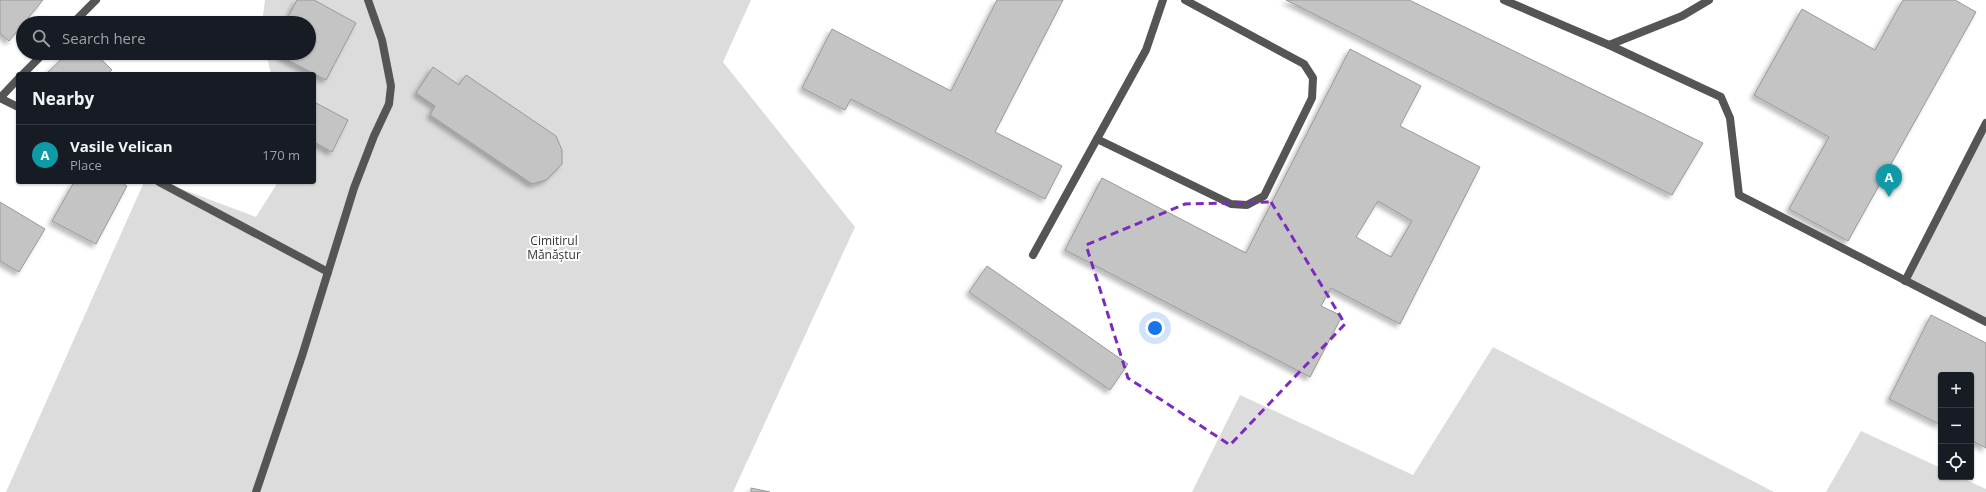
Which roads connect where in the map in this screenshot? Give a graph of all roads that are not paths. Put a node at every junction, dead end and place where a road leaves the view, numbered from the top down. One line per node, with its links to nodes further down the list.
1 (96, 0): 7 (street)
2 (368, 0): 18 (street)
3 (1163, 0): 15 (street)
4 (1185, 0): 15 (street)
5 (1504, 0): 8 (street)
6 (1709, 0): 8 (street)
7 (80, 16)
8 (1608, 45): 19 (street)
9 (37, 60): 10 (street)
10 (25, 72)
11 (16, 81): 12 (street)
12 (0, 98): 13 (street)
13 (16, 106)
14 (1986, 123): 19 (street)
15 (1097, 139): 17 (street)
16 (162, 184): 18 (street)
17 (1033, 255)
18 (328, 272): 21 (street)
19 (1905, 281): 20 (street)
20 (1986, 322)
21 (256, 492)

